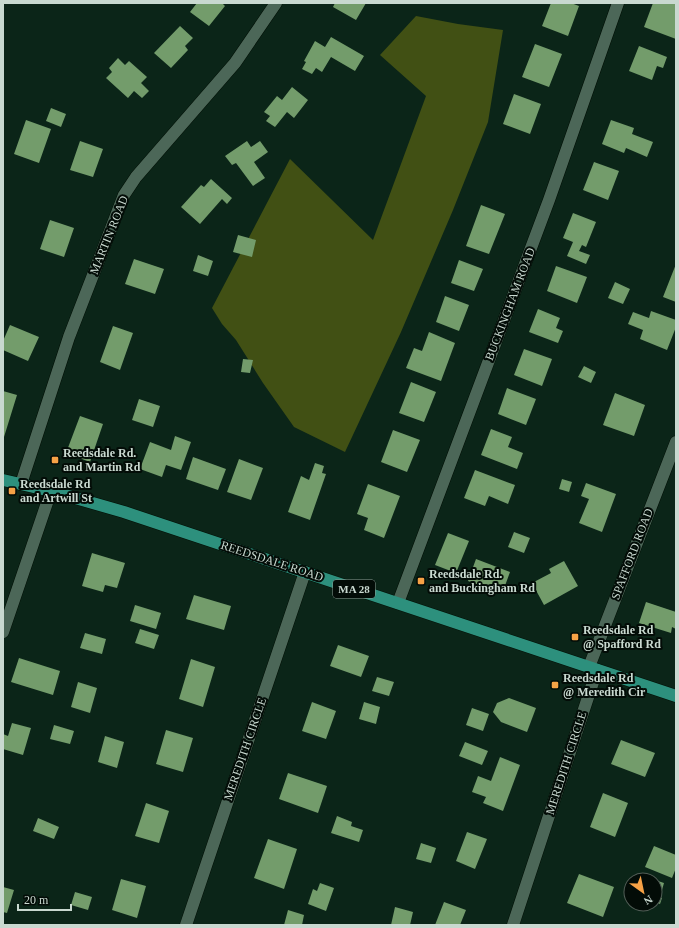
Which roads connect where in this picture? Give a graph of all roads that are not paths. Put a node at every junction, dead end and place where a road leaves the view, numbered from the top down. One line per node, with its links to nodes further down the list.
1 (276, 3): 5 (street, MARTIN ROAD)
2 (618, 3): 8 (street, BUCKINGHAM ROAD)
3 (676, 442): 10 (street, SPAFFORD ROAD)
4 (3, 480): 5 (main road, REEDSDALE ROAD / MA 28)
5 (21, 484): 6 (main road, REEDSDALE ROAD / MA 28)
6 (51, 491): 7 (main road, REEDSDALE ROAD / MA 28); 9 (street)
7 (305, 572): 8 (main road, REEDSDALE ROAD / MA 28); 12 (street, MEREDITH CIRCLE)
8 (398, 603): 10 (main road, REEDSDALE ROAD / MA 28)
9 (3, 632)
10 (593, 669): 11 (main road, REEDSDALE ROAD / MA 28); 13 (street, MEREDITH CIRCLE)
11 (676, 696)
12 (186, 925)
13 (513, 925)

